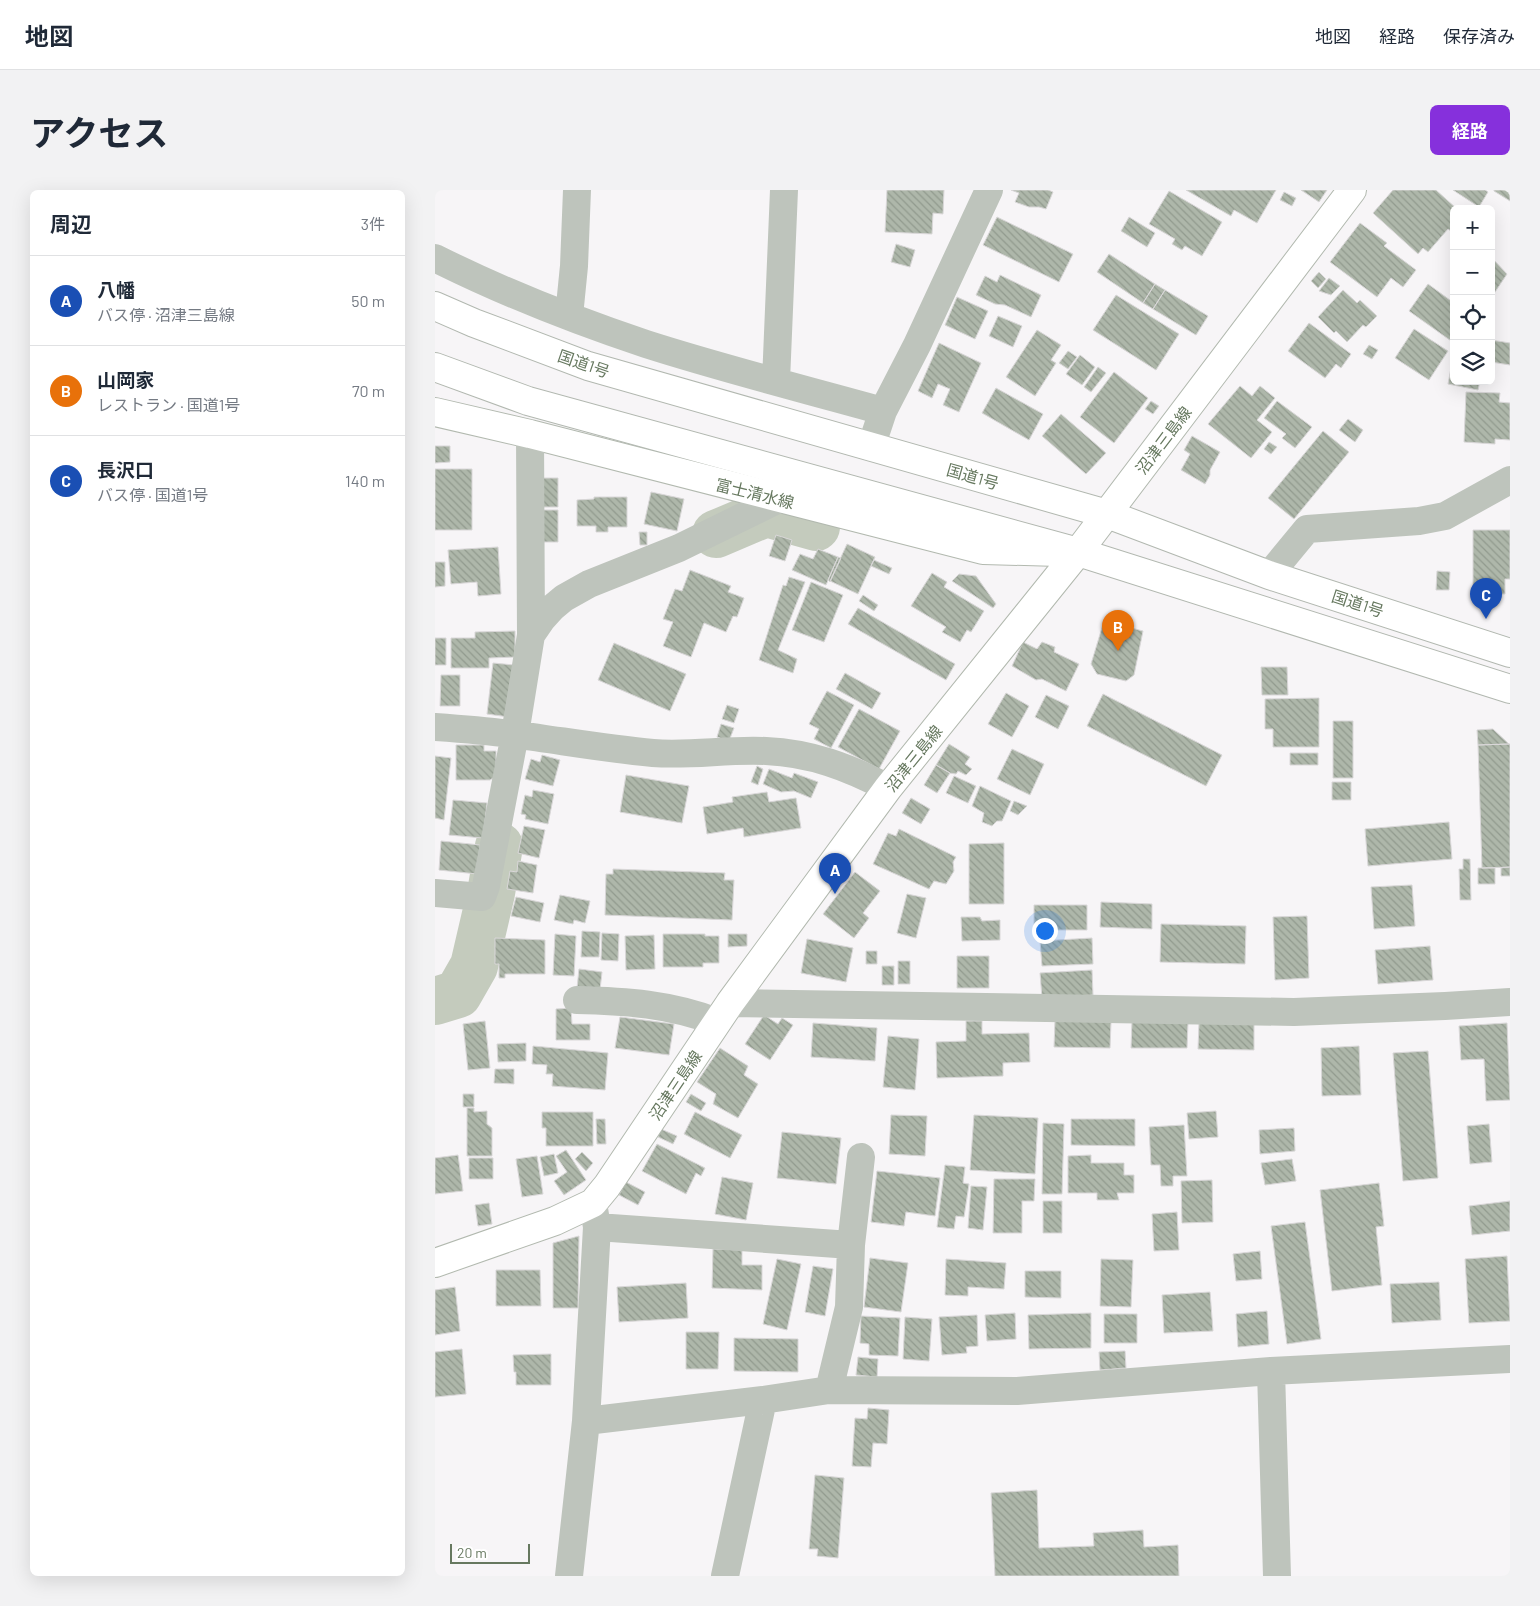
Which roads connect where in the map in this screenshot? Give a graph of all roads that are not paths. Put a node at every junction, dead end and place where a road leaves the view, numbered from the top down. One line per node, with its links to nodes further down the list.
1 (577, 190): 7 (street)
2 (784, 190): 9 (street)
3 (989, 190): 10 (street)
4 (1352, 190): 16 (main road, 沼津三島線)
5 (435, 258): 7 (street)
6 (435, 306): 13 (main road, 国道1号)
7 (569, 316): 9 (street)
8 (435, 367): 17 (main road)
9 (775, 381): 10 (street)
10 (883, 411): 13 (street)
11 (435, 412): 12 (main road, 富士清水線)
12 (530, 434): 15 (main road, 富士清水線); 19 (street)
13 (871, 447): 16 (main road, 国道1号)
14 (1510, 480): 18 (street)
15 (779, 499): 17 (main road, 富士清水線); 19 (street)
16 (1107, 514): 17 (main road, 沼津三島線); 18 (main road, 国道1号)
17 (1078, 552): 21 (main road); 24 (main road, 沼津三島線)
18 (1269, 575): 20 (main road, 国道1号)
19 (531, 635): 23 (street)
20 (1510, 652)
21 (1510, 689)
22 (435, 727): 23 (street)
23 (515, 734): 24 (street); 25 (street)
24 (888, 788): 28 (main road, 沼津三島線)
25 (435, 893)
26 (577, 1000): 28 (street)
27 (1510, 1002): 28 (street)
28 (723, 1012): 30 (main road, 沼津三島線)
29 (861, 1157): 31 (street)
30 (595, 1215): 31 (street); 32 (main road, 沼津三島線); 37 (street)
31 (851, 1245): 35 (street)
32 (435, 1263)
33 (1510, 1360): 34 (street)
34 (1271, 1370): 35 (street); 40 (street)
35 (829, 1390): 36 (street)
36 (763, 1400): 37 (street); 39 (street)
37 (586, 1421): 38 (street)
38 (569, 1576)
39 (725, 1576)
40 (1277, 1576)

